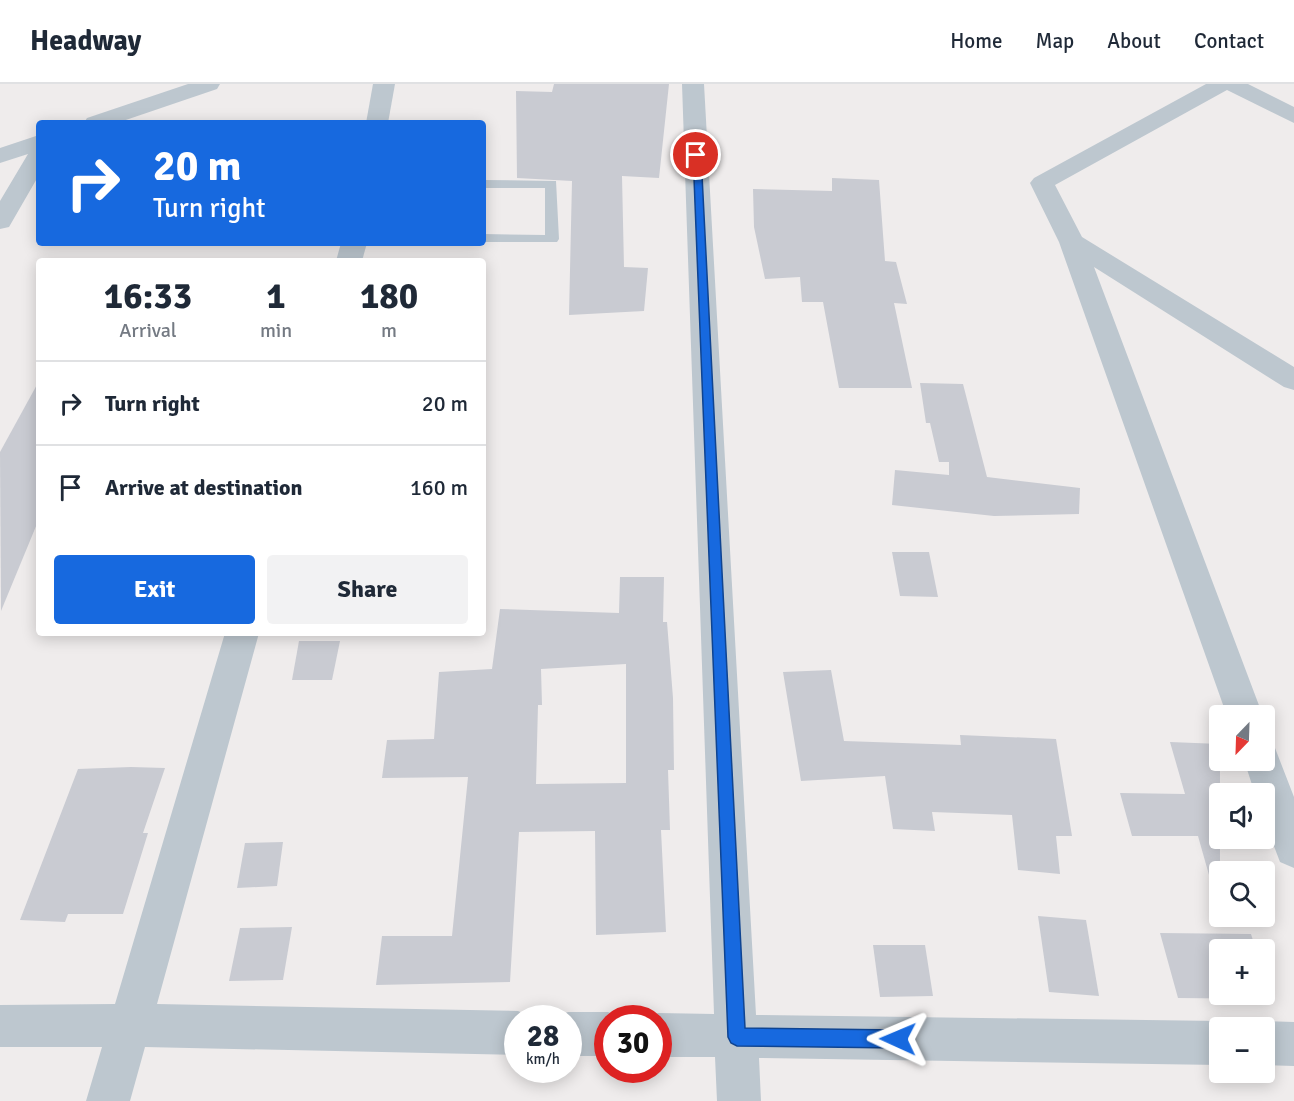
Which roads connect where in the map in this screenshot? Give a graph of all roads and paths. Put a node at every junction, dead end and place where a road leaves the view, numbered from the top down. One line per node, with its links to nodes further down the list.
1 (209, 84): 7 (street)
2 (384, 84): 8 (street)
3 (693, 84): 25 (street)
4 (1222, 84): 15 (street)
5 (1232, 84): 6 (street)
6 (1294, 116)
7 (104, 120)
8 (377, 120)
9 (36, 143): 10 (street)
10 (0, 156)
11 (36, 160): 13 (street)
12 (486, 183): 14 (lane)
13 (0, 222)
14 (486, 238)
15 (1072, 242): 16 (street); 18 (street)
16 (1294, 380)
17 (241, 636): 21 (street)
18 (1241, 705)
19 (1266, 771): 20 (street)
20 (1294, 849)
21 (130, 1025): 22 (street); 23 (street); 29 (street)
22 (0, 1026)
23 (504, 1033)
24 (672, 1035): 25 (street)
25 (737, 1037): 26 (street); 30 (street)
26 (1209, 1043)
27 (1275, 1043): 28 (street)
28 (1294, 1044)
29 (108, 1101)
30 (739, 1101)

